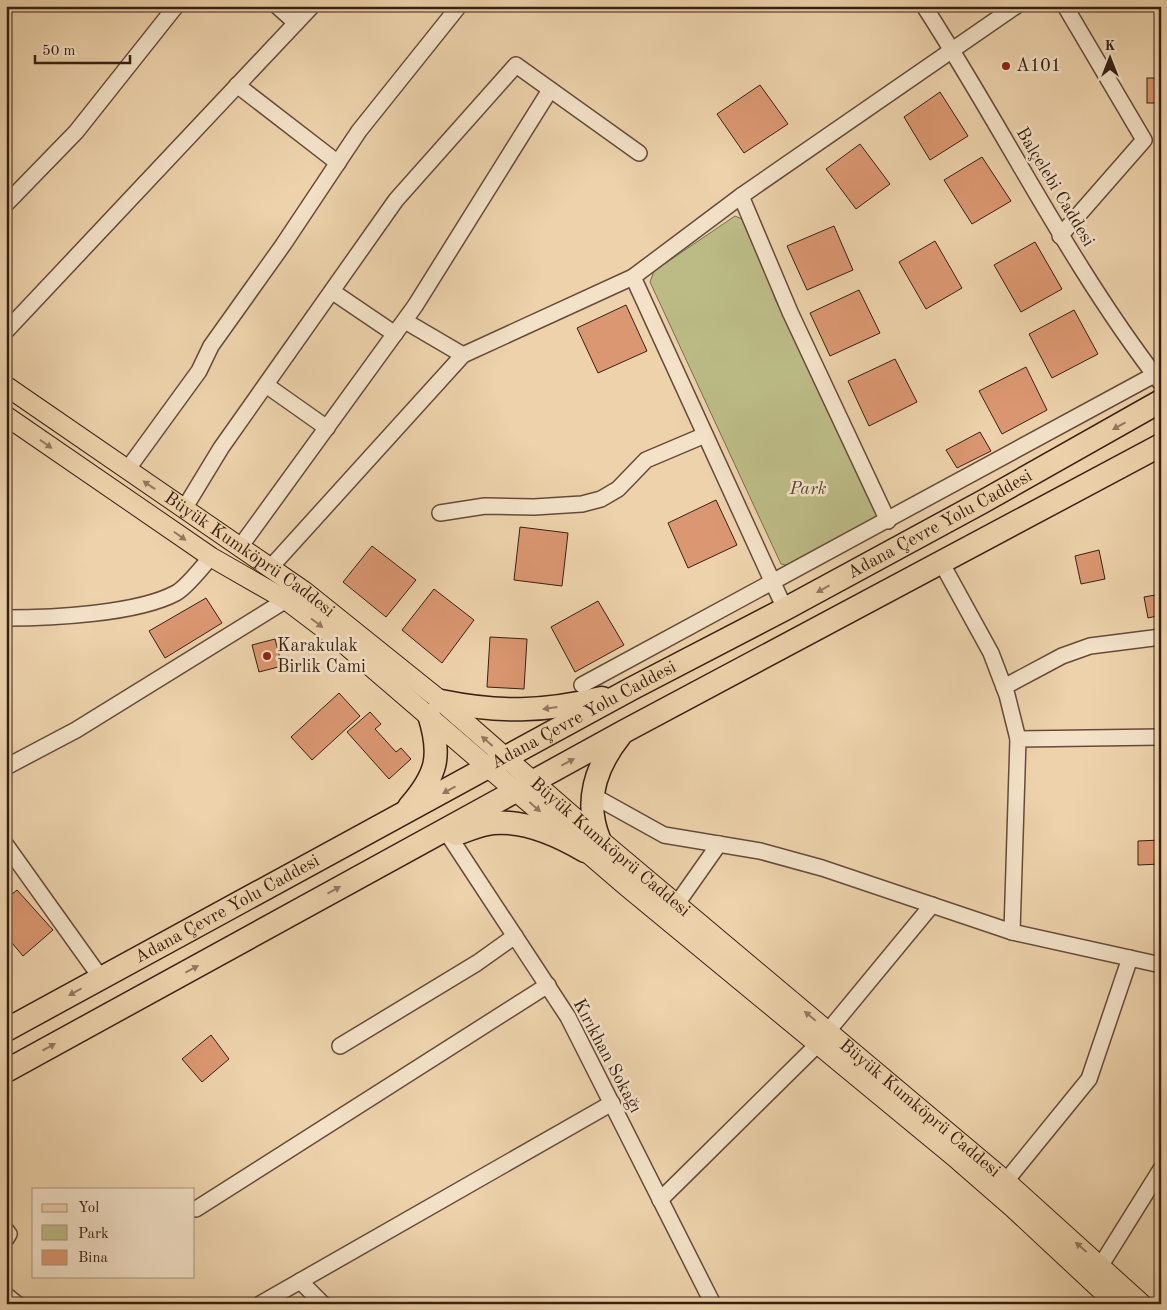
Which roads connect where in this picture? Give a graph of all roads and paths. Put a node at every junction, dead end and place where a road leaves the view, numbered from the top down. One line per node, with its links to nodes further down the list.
1 (176, 6): 15 (street)
2 (277, 6): 8 (street)
3 (312, 6): 8 (street)
4 (459, 6): 13 (street)
5 (924, 6): 9 (street, Balçelebi Caddesi)
6 (1016, 6): 9 (street)
7 (1065, 6): 16 (street)
8 (296, 23): 10 (street)
9 (952, 48): 14 (street); 16 (street, Balçelebi Caddesi)
10 (237, 84): 13 (street); 20 (street)
11 (550, 90): 12 (street); 18 (street); 19 (street)
12 (639, 153)
13 (338, 164): 31 (street)
14 (741, 196): 17 (street); 34 (street)
15 (6, 204)
16 (1060, 236): 23 (street, Balçelebi Caddesi)
17 (633, 277): 22 (street); 29 (street)
18 (332, 292): 21 (street); 24 (street)
19 (405, 321): 21 (street); 22 (street)
20 (6, 331)
21 (395, 334): 28 (street)
22 (463, 355): 38 (street)
23 (1158, 379): 34 (street)
24 (266, 385): 28 (street); 32 (street)
25 (6, 386): 31 (main road, Büyük Kumköprü Caddesi)
26 (1161, 401): 41 (highway, Adana Çevre Yolu Caddesi, one-way to 41)
27 (6, 416): 36 (main road, Büyük Kumköprü Caddesi, one-way to 36)
28 (327, 428): 35 (street)
29 (705, 435): 33 (street); 39 (street)
30 (1161, 445): 37 (highway, Adana Çevre Yolu Caddesi)
31 (127, 470): 32 (main road, Büyük Kumköprü Caddesi, one-way to 31)
32 (184, 509): 35 (main road, Büyük Kumköprü Caddesi)
33 (440, 513)
34 (888, 521): 39 (street)
35 (240, 547): 38 (main road, Büyük Kumköprü Caddesi)
36 (211, 558): 40 (main road, Büyük Kumköprü Caddesi); 42 (street)
37 (941, 562): 45 (street); 48 (highway, Adana Çevre Yolu Caddesi)
38 (270, 568): 47 (main road, Büyük Kumköprü Caddesi)
39 (773, 583): 41 (street); 44 (street)
40 (286, 600): 47 (main road, Büyük Kumköprü Caddesi, one-way to 47); 52 (street)
41 (786, 609): 46 (highway, Adana Çevre Yolu Caddesi)
42 (6, 618)
43 (1161, 637): 45 (street)
44 (582, 685)
45 (1004, 687): 50 (street)
46 (631, 689): 47 (highway, one-way to 47); 51 (highway, Adana Çevre Yolu Caddesi)
47 (435, 708): 51 (main road, Büyük Kumköprü Caddesi); 55 (highway)
48 (625, 731): 53 (highway, Adana Çevre Yolu Caddesi, one-way to 48); 54 (highway)
49 (1161, 737): 50 (street)
50 (1018, 739): 63 (street)
51 (498, 763): 53 (main road, Büyük Kumköprü Caddesi); 55 (highway, Adana Çevre Yolu Caddesi, one-way to 55)
52 (6, 767)
53 (524, 786): 59 (main road, Büyük Kumköprü Caddesi); 60 (highway, Adana Çevre Yolu Caddesi)
54 (592, 795): 57 (street); 59 (highway)
55 (400, 816): 67 (highway, Adana Çevre Yolu Caddesi)
56 (449, 836): 59 (highway); 60 (highway); 64 (street, Kırıkhan Sokağı)
57 (719, 844): 61 (street); 62 (street)
58 (6, 845): 67 (street)
59 (592, 845): 61 (main road, Büyük Kumköprü Caddesi); 70 (main road, Büyük Kumköprü Caddesi)
60 (410, 848): 72 (highway, Adana Çevre Yolu Caddesi, one-way to 60)
61 (676, 905): 70 (main road, Büyük Kumköprü Caddesi, one-way to 61)
62 (932, 905): 63 (street); 70 (street)
63 (1012, 932): 65 (street)
64 (515, 936): 68 (street, Kırıkhan Sokağı); 71 (street)
65 (1130, 958): 66 (street); 75 (street)
66 (1161, 965)
67 (101, 978): 69 (highway, Adana Çevre Yolu Caddesi, one-way to 69)
68 (548, 986): 73 (street, Kırıkhan Sokağı); 77 (street)
69 (6, 1030)
70 (822, 1038): 75 (main road, Büyük Kumköprü Caddesi); 76 (street); 87 (main road, Büyük Kumköprü Caddesi)
71 (340, 1046)
72 (6, 1070)
73 (612, 1104): 76 (street, Kırıkhan Sokağı); 81 (street)
74 (1161, 1169): 80 (street)
75 (1006, 1181): 80 (main road, Büyük Kumköprü Caddesi, one-way to 75)
76 (660, 1200): 86 (street, Kırıkhan Sokağı)
77 (196, 1209)
78 (6, 1230): 79 (street)
79 (6, 1239)
80 (1101, 1265): 88 (main road, Büyük Kumköprü Caddesi)
81 (300, 1281): 84 (street); 85 (street)
82 (6, 1295): 83 (street)
83 (17, 1304)
84 (260, 1304)
85 (323, 1304)
86 (713, 1304)
87 (1116, 1304)
88 (1142, 1304)

